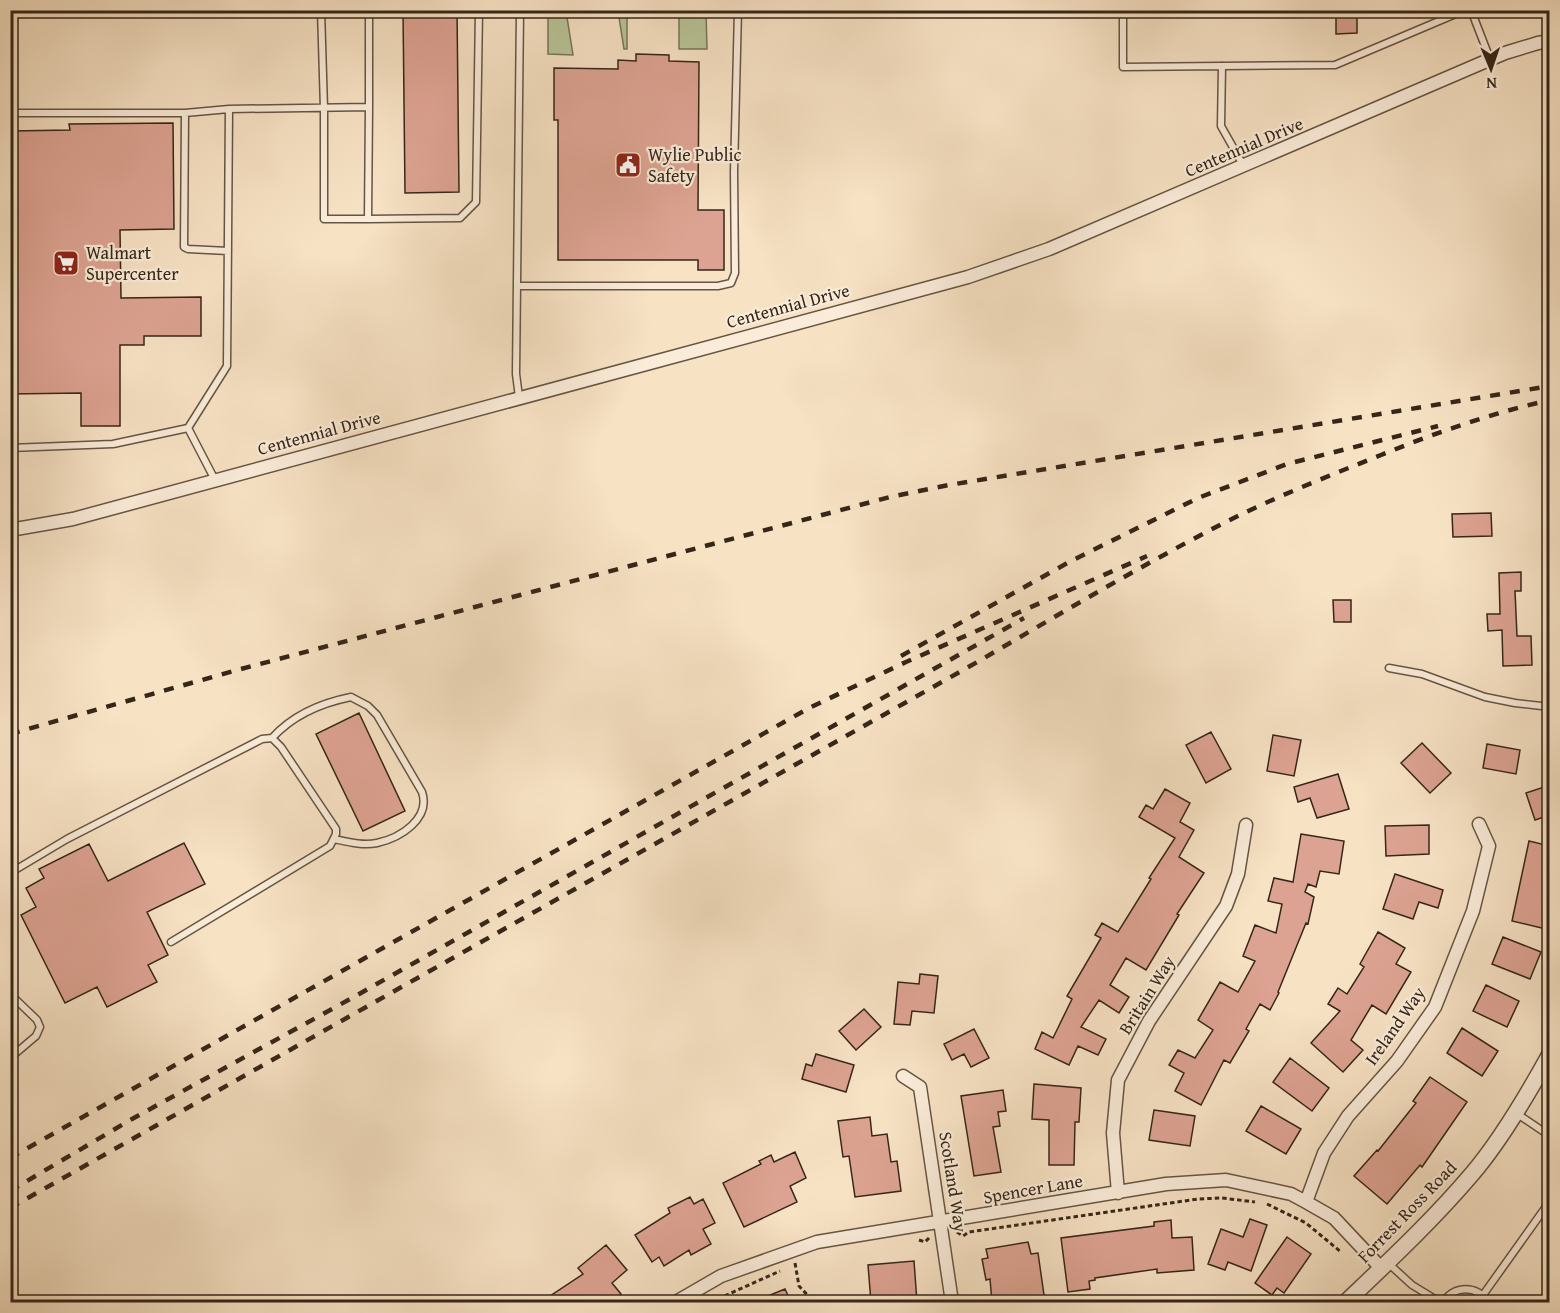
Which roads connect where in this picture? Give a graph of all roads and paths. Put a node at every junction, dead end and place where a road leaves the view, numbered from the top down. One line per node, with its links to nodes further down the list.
1 (321, 10): 14 (lane)
2 (369, 10): 12 (lane)
3 (479, 10): 18 (lane)
4 (520, 10): 20 (lane)
5 (738, 10): 20 (lane)
6 (1123, 10): 11 (lane)
7 (1465, 10): 11 (lane)
8 (1471, 10): 10 (lane)
9 (1550, 41): 10 (street, Centennial Drive)
10 (1490, 59): 17 (street, Centennial Drive)
11 (1222, 66): 17 (lane)
12 (369, 107): 14 (lane); 18 (lane)
13 (230, 109): 14 (lane); 16 (lane); 19 (lane)
14 (324, 109): 18 (lane)
15 (10, 113): 16 (lane)
16 (185, 113): 19 (lane)
17 (1243, 167): 21 (street, Centennial Drive)
18 (368, 219)
19 (228, 251): 22 (lane)
20 (518, 286): 21 (lane)
21 (519, 397): 24 (street, Centennial Drive)
22 (188, 428): 23 (lane); 24 (lane)
23 (10, 448)
24 (215, 480): 25 (street, Centennial Drive)
25 (10, 530)
26 (1389, 668): 27 (lane)
27 (1550, 707)
28 (272, 738): 31 (lane); 31 (lane); 32 (lane)
29 (1479, 824): 42 (street, Ireland Way)
30 (1246, 825): 40 (street, Britain Way)
31 (334, 839): 33 (lane)
32 (10, 873)
33 (171, 942)
34 (10, 994): 35 (lane)
35 (12, 1054)
36 (1550, 1054): 38 (street, Forrest Ross Road)
37 (903, 1076): 43 (street, Scotland Way)
38 (1515, 1112): 39 (lane); 47 (street, Forrest Ross Road)
39 (1550, 1136)
40 (1118, 1193): 42 (street, Spencer Lane); 43 (street, Spencer Lane)
41 (1550, 1201): 49 (lane)
42 (1306, 1202): 47 (street, Spencer Lane)
43 (942, 1228): 44 (path); 45 (path); 50 (street, Spencer Lane); 53 (street, Scotland Way)
44 (914, 1241)
45 (1341, 1252)
46 (801, 1260): 52 (path)
47 (1384, 1265): 54 (street, Forrest Ross Road); 55 (lane)
48 (786, 1267): 51 (path)
49 (1483, 1295): 55 (lane); 56 (lane)
50 (676, 1302)
51 (711, 1302)
52 (814, 1302)
53 (952, 1302)
54 (1346, 1302)
55 (1441, 1302)
56 (1489, 1302)

